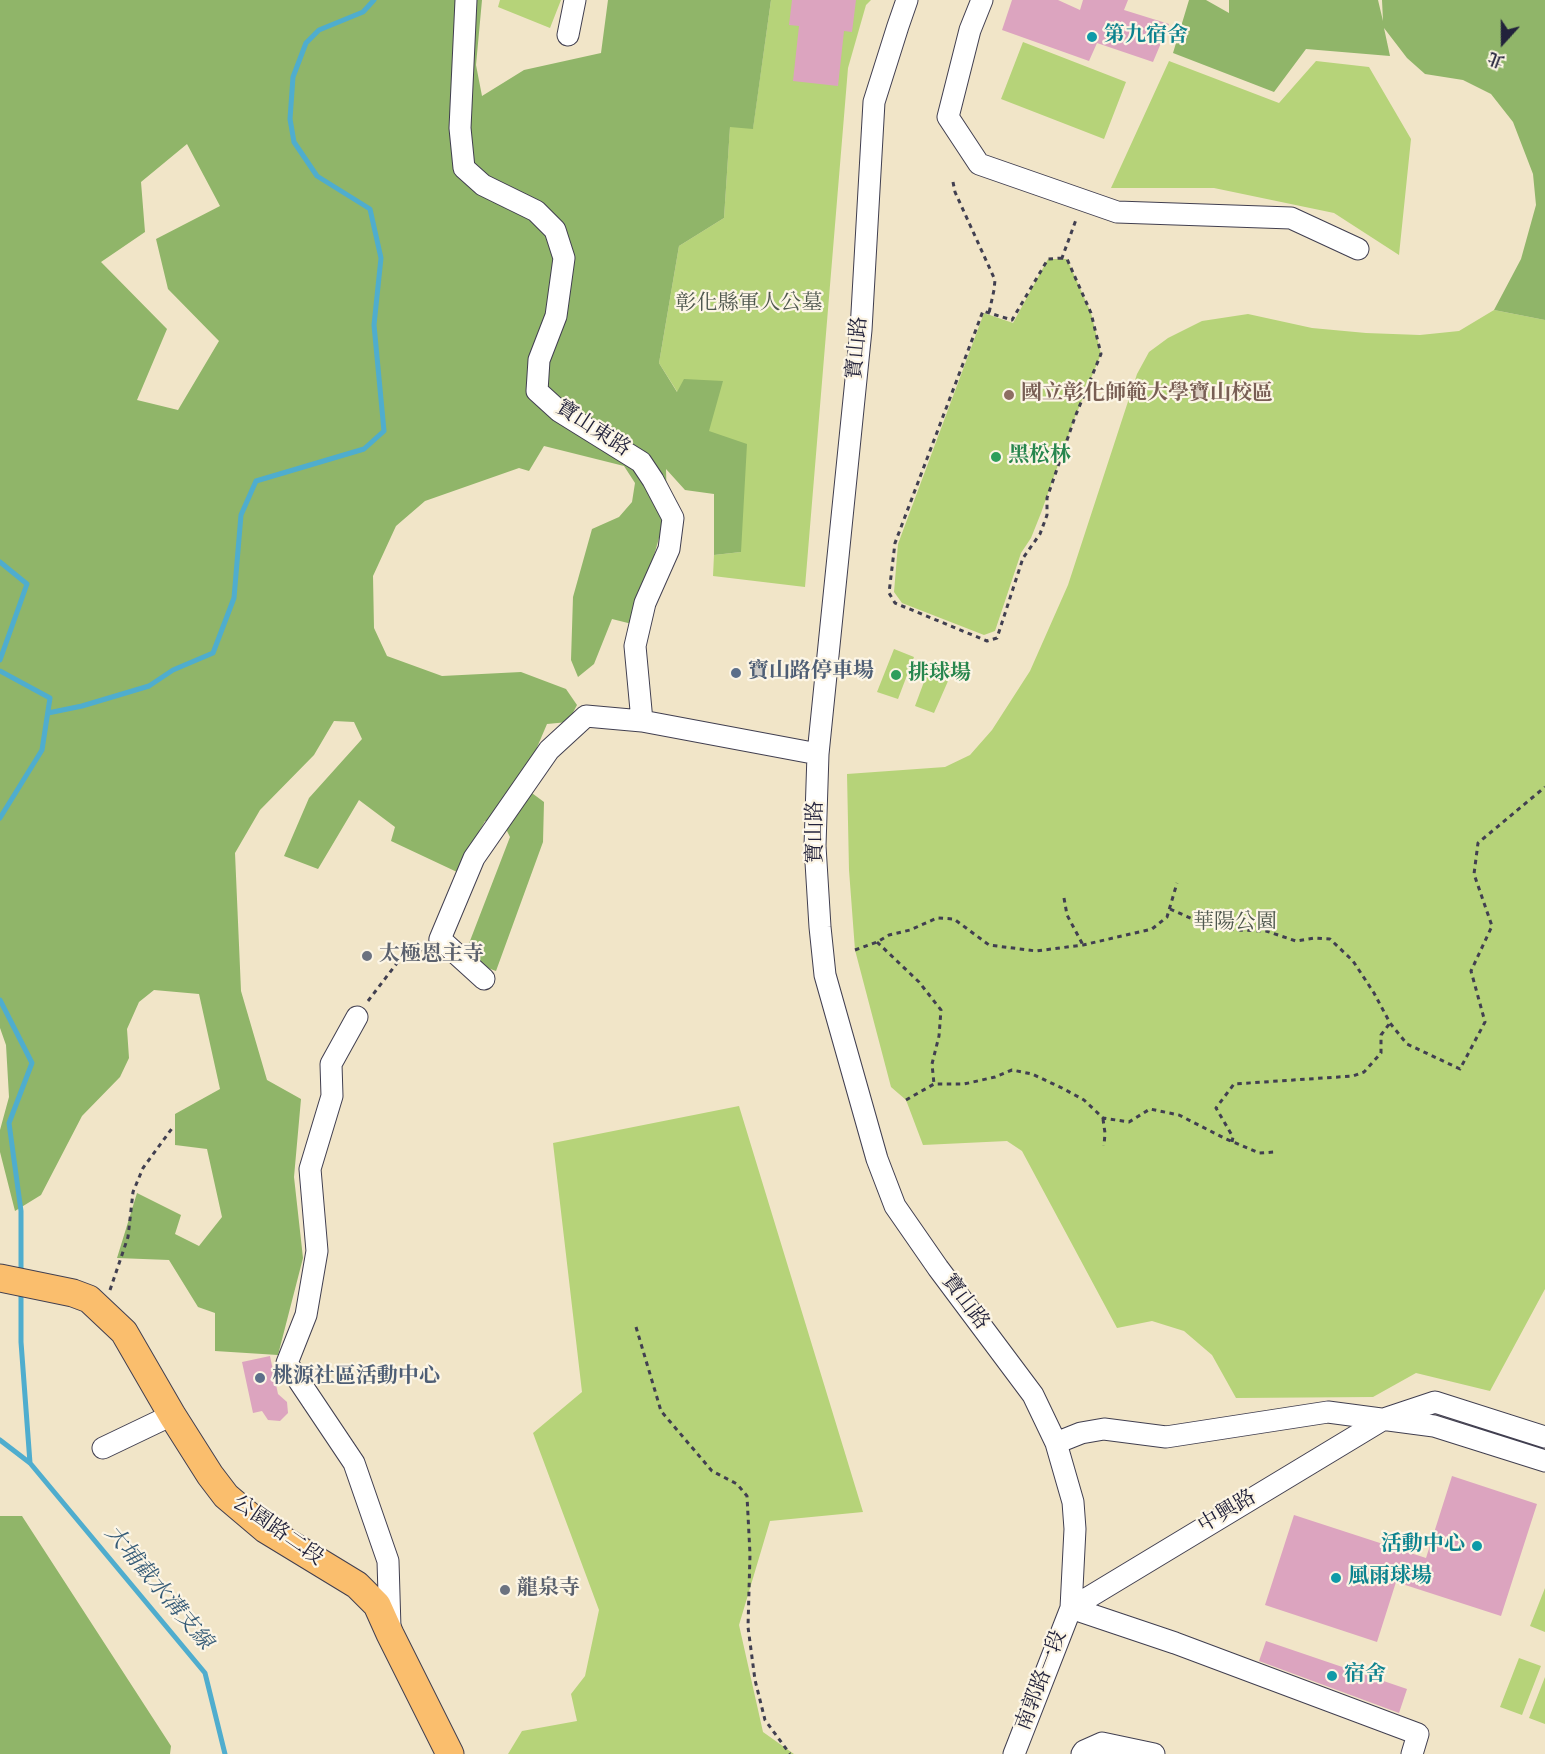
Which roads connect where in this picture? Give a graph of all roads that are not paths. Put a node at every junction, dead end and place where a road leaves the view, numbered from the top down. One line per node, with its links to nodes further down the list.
1 (466, 0): 7 (street, 寶山東路)
2 (575, 0): 5 (street)
3 (907, 0): 8 (street, 寶山路)
4 (981, 0): 6 (street)
5 (568, 35)
6 (1358, 249)
7 (642, 721): 8 (street); 9 (street)
8 (818, 754): 15 (street, 寶山路)
9 (484, 979)
10 (357, 1017): 19 (street)
11 (9, 1276): 12 (main road, 公園路二段)
12 (172, 1415): 16 (street); 19 (main road, 公園路二段)
13 (1384, 1419): 14 (street, 中興路); 15 (street); 17 (street); 18 (street, 中興路)
14 (1545, 1437)
15 (1056, 1443): 18 (street, 寶山路)
16 (104, 1449)
17 (1545, 1461)
18 (1071, 1608): 20 (street); 22 (street, 南郭路一段)
19 (390, 1634): 21 (main road, 公園路二段)
20 (1415, 1744)
21 (450, 1754)
22 (1014, 1754)
23 (1082, 1754): 24 (street)
24 (1154, 1754)

